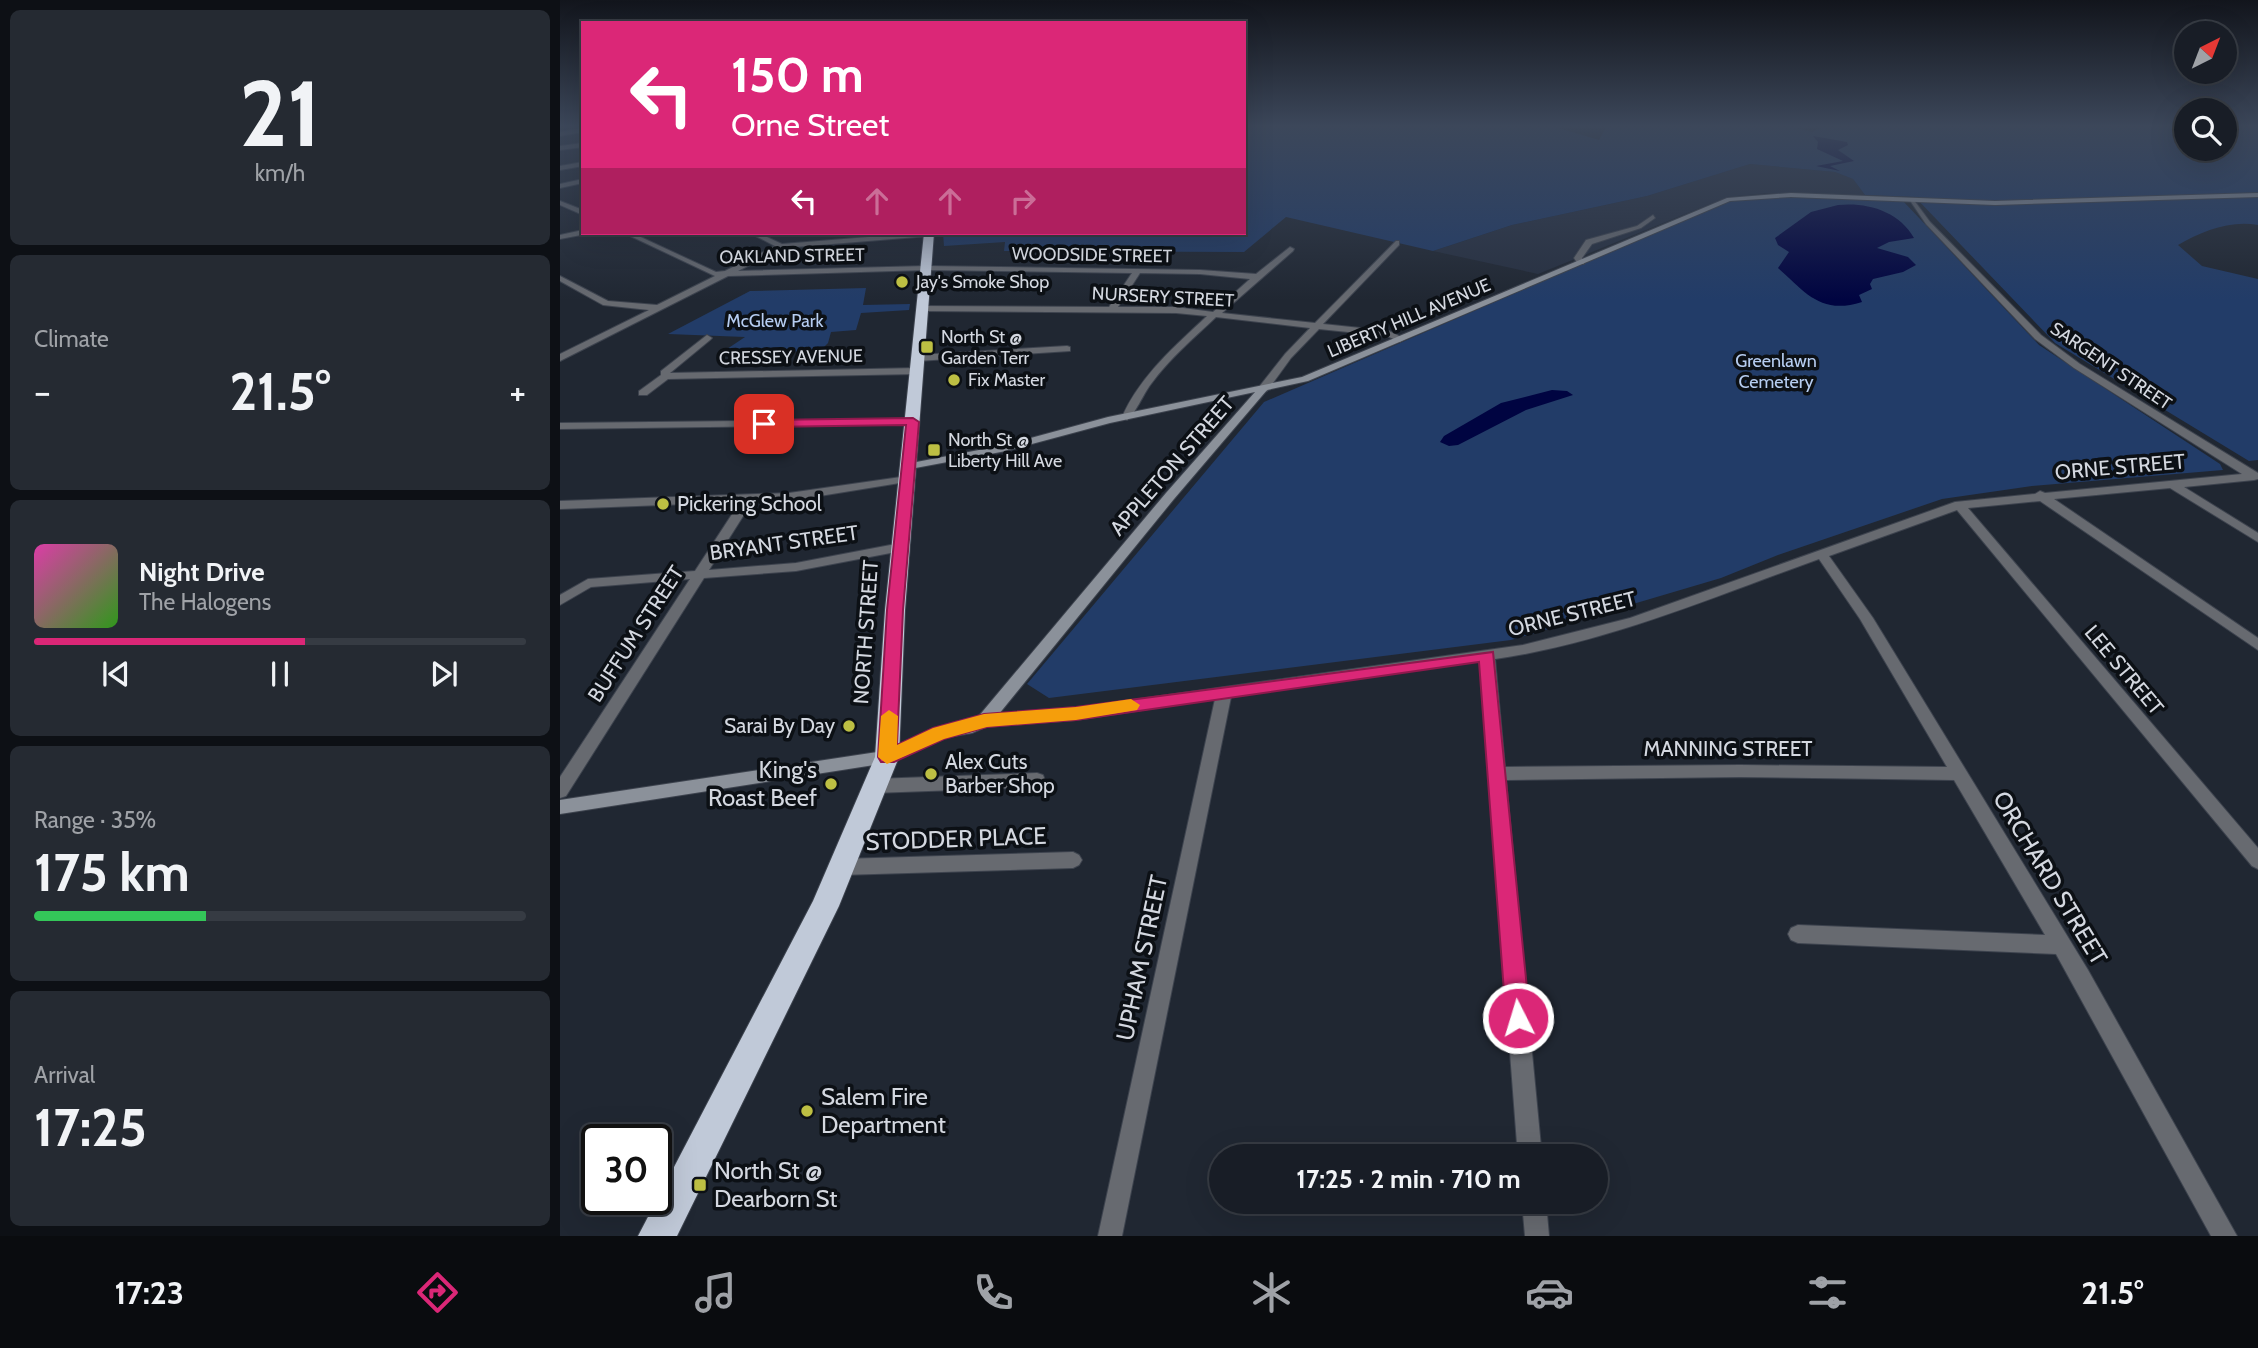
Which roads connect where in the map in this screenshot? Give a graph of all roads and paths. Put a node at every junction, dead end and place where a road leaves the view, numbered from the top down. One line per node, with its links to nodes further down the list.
1 (2258, 194): 2 (main road, LIBERTY HILL AVENUE)
2 (1910, 200): 17 (main road, LIBERTY HILL AVENUE); 40 (street, SARGENT STREET)
3 (560, 203): 5 (street)
4 (581, 207): 5 (street)
5 (574, 209): 6 (street)
6 (581, 212)
7 (1653, 217): 17 (street)
8 (581, 232): 13 (street)
9 (631, 235): 20 (street, OAKLAND STREET)
10 (757, 235): 15 (street)
11 (906, 235): 15 (street)
12 (929, 235): 18 (highway, NORTH STREET)
13 (560, 237)
14 (1396, 243): 27 (street, APPLETON STREET)
15 (781, 246): 20 (street)
16 (1290, 249): 21 (street)
17 (1581, 262): 29 (main road, LIBERTY HILL AVENUE)
18 (926, 268): 19 (street, WOODSIDE STREET); 20 (street, OAKLAND STREET); 23 (highway, NORTH STREET)
19 (1138, 271): 21 (street, WOODSIDE STREET); 25 (street)
20 (725, 275): 24 (street)
21 (1257, 277): 26 (street)
22 (560, 278): 24 (street)
23 (922, 308): 25 (street, NURSERY STREET); 32 (highway, NORTH STREET)
24 (659, 309): 31 (street)
25 (1112, 309): 26 (street, NURSERY STREET)
26 (1214, 315): 27 (street, NURSERY STREET); 36 (street)
27 (1316, 325): 29 (street, NURSERY STREET); 34 (street, APPLETON STREET)
28 (707, 338): 33 (street)
29 (1400, 339): 34 (main road, LIBERTY HILL AVENUE)
30 (1067, 349): 32 (street, CRESSEY AVENUE)
31 (563, 356)
32 (918, 365): 33 (street, CRESSEY AVENUE); 37 (highway, NORTH STREET)
33 (666, 376): 35 (street)
34 (1263, 389): 36 (main road, LIBERTY HILL AVENUE); 54 (main road, APPLETON STREET)
35 (643, 393)
36 (1127, 416): 39 (main road, LIBERTY HILL AVENUE)
37 (913, 422): 38 (street); 39 (highway, NORTH STREET)
38 (560, 426)
39 (909, 472): 43 (street); 47 (highway, NORTH STREET)
40 (2257, 478): 41 (street, ORNE STREET)
41 (2170, 482): 42 (street, ORNE STREET); 46 (street)
42 (2040, 495): 45 (street, ORNE STREET); 51 (street)
43 (748, 499): 44 (street); 49 (street, BUFFUM STREET)
44 (560, 505)
45 (1959, 505): 48 (street, ORNE STREET); 63 (street, LEE STREET)
46 (2258, 538)
47 (901, 547): 49 (street, BRYANT STREET); 55 (highway, NORTH STREET)
48 (1821, 553): 52 (street, ORNE STREET); 57 (street, ORCHARD STREET)
49 (699, 575): 50 (street, BRYANT STREET); 60 (street, BUFFUM STREET)
50 (560, 601)
51 (2258, 645)
52 (1487, 656): 53 (street, ORNE STREET); 56 (street)
53 (1225, 691): 54 (street, ORNE STREET); 70 (street, UPHAM STREET)
54 (984, 721): 55 (main road, ORNE STREET)
55 (887, 757): 59 (highway, NORTH STREET); 61 (main road, ORNE STREET)
56 (1497, 774): 57 (street, MANNING STREET); 67 (street)
57 (1958, 774): 66 (street, ORCHARD STREET)
58 (1037, 780): 59 (street)
59 (874, 786): 64 (highway, NORTH STREET)
60 (560, 791)
61 (560, 807)
62 (1073, 860): 64 (street, STODDER PLACE)
63 (2258, 861)
64 (841, 867): 69 (highway, NORTH STREET)
65 (1798, 934): 66 (street)
66 (2062, 945): 72 (street, ORCHARD STREET)
67 (1529, 1144)
68 (1535, 1214): 71 (street)
69 (657, 1236)
70 (1110, 1236)
71 (1537, 1236)
72 (2225, 1236)

